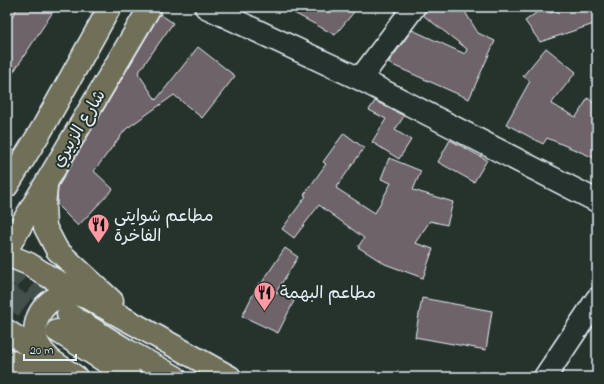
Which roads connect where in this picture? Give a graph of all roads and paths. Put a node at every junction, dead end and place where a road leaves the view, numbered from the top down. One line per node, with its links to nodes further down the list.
1 (110, 7): 6 (main road, شارع الزبيري)
2 (150, 7): 8 (main road, شارع الزبيري)
3 (206, 7): 5 (street)
4 (414, 7): 5 (street)
5 (360, 79): 10 (street)
6 (42, 130): 7 (main road); 9 (main road, شارع الزبيري)
7 (7, 159)
8 (48, 179): 11 (main road, شارع الزبيري); 16 (main road)
9 (7, 186)
10 (597, 201)
11 (14, 227): 12 (main road, شارع الزبيري)
12 (7, 249)
13 (7, 255): 14 (main road)
14 (90, 298): 16 (main road); 19 (main road)
15 (597, 299): 24 (street)
16 (141, 327): 23 (main road)
17 (7, 331): 19 (main road)
18 (7, 360): 19 (main road)
19 (51, 369): 20 (main road)
20 (76, 377)
21 (130, 377): 22 (main road)
22 (175, 377)
23 (230, 377)
24 (545, 377)

